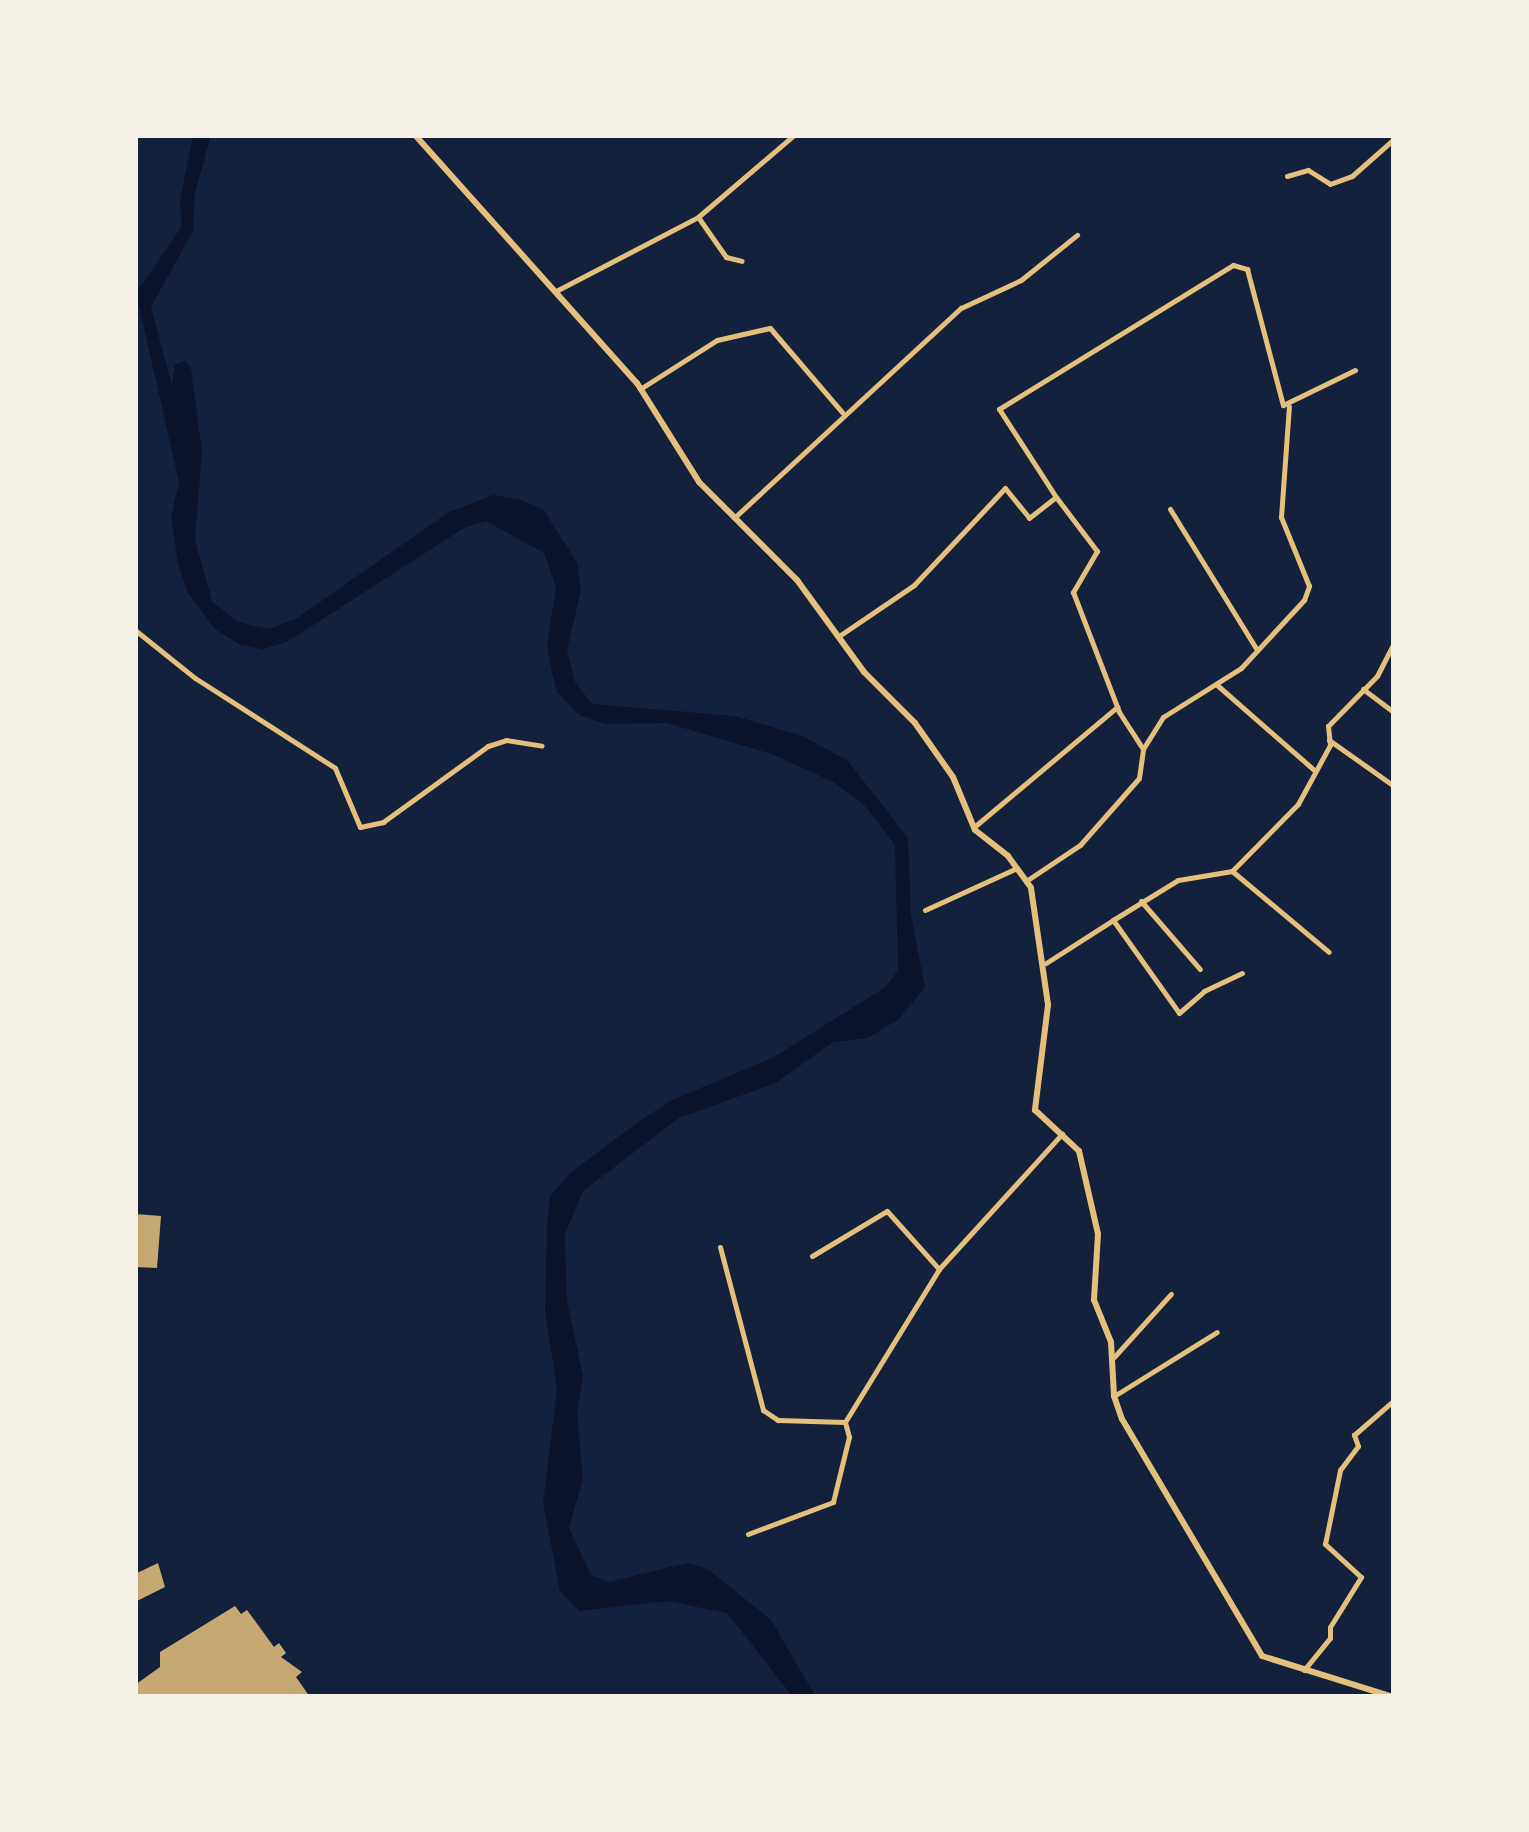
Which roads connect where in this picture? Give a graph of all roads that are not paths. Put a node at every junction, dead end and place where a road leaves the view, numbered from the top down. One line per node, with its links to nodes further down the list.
1 (415, 135): 8 (street)
2 (794, 135): 5 (street)
3 (1394, 139): 4 (street)
4 (1287, 176)
5 (698, 217): 7 (street); 8 (street)
6 (1077, 236): 12 (street)
7 (742, 261)
8 (553, 292): 10 (street)
9 (1355, 370): 11 (street)
10 (640, 389): 12 (street); 15 (street)
11 (1289, 406): 13 (street); 19 (street)
12 (842, 412): 15 (street)
13 (1056, 497): 17 (street); 22 (street)
14 (1170, 509): 19 (street)
15 (732, 519): 17 (street)
16 (135, 630): 25 (street)
17 (839, 636): 29 (street)
18 (1394, 643): 21 (street)
19 (1258, 650): 20 (street)
20 (1217, 685): 26 (street); 27 (street)
21 (1363, 689): 23 (street); 24 (street)
22 (1117, 707): 26 (street); 29 (street)
23 (1394, 712)
24 (1330, 740): 27 (street); 28 (street)
25 (542, 746)
26 (1143, 750): 32 (street)
27 (1314, 770): 31 (street)
28 (1394, 786)
29 (974, 826): 30 (street)
30 (1017, 868): 32 (street); 34 (street)
31 (1232, 871): 33 (street); 36 (street)
32 (1026, 881): 37 (street)
33 (1141, 901): 35 (street); 38 (street)
34 (925, 910)
35 (1113, 920): 37 (street); 39 (street)
36 (1329, 952)
37 (1046, 963): 40 (street)
38 (1200, 969)
39 (1242, 973)
40 (1063, 1132): 43 (street); 46 (street)
41 (720, 1246): 49 (street)
42 (812, 1256): 43 (street)
43 (939, 1270): 49 (street)
44 (1171, 1294): 46 (street)
45 (1218, 1332): 47 (street)
46 (1112, 1360): 47 (street)
47 (1114, 1396): 51 (street)
48 (1393, 1400): 51 (street)
49 (845, 1422): 50 (street)
50 (748, 1534)
51 (1304, 1672): 52 (street)
52 (1393, 1697)

